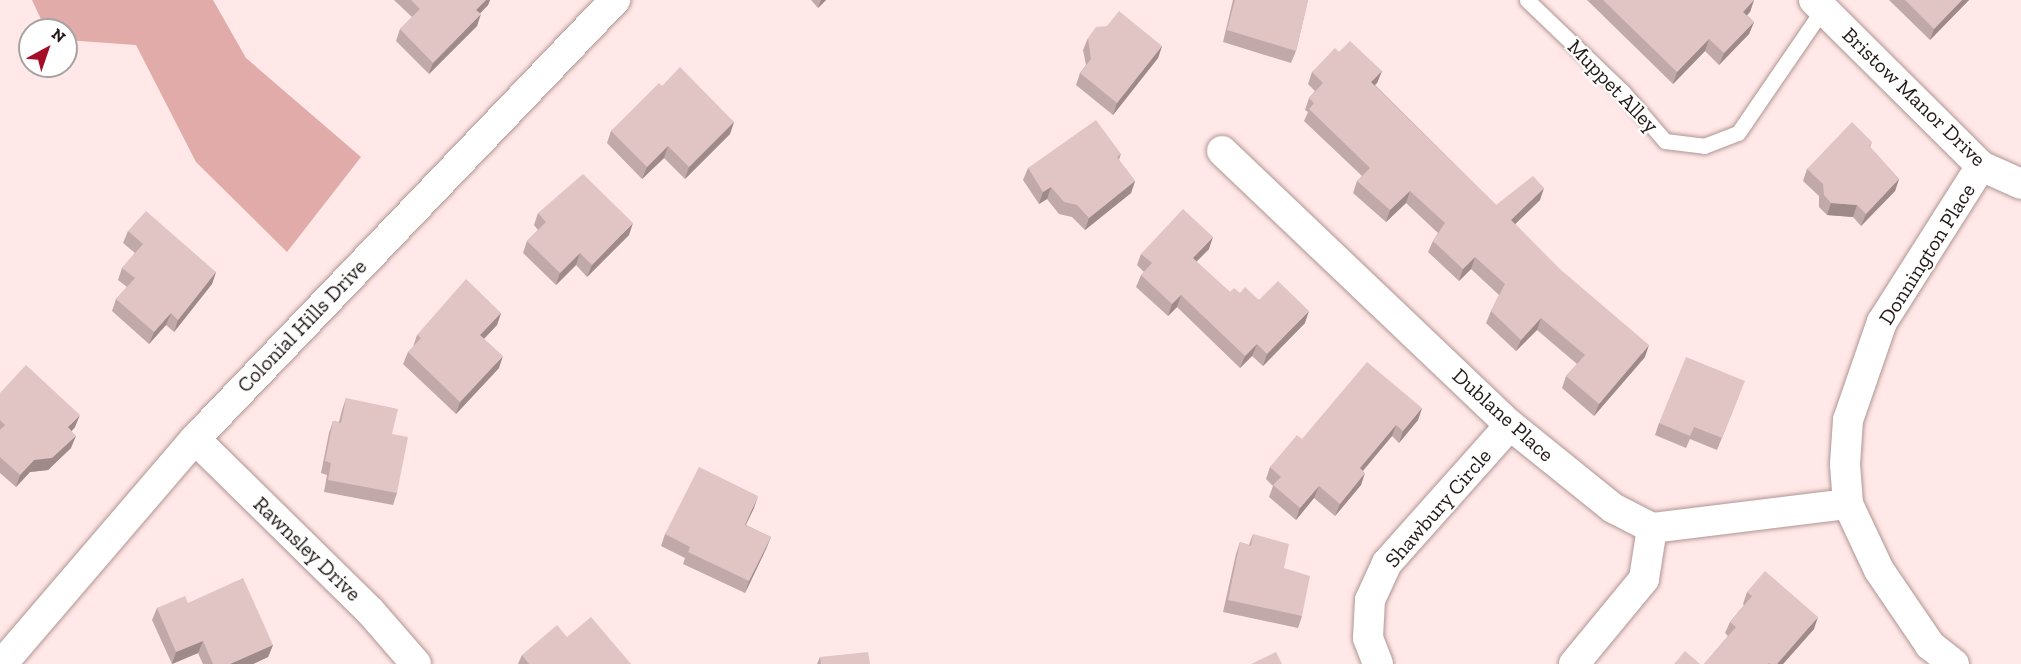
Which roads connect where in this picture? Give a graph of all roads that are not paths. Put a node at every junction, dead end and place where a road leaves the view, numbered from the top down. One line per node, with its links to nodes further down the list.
1 (1527, 0): 3 (lane, Muppet Alley)
2 (603, 4): 8 (street, Colonial Hills Drive)
3 (1819, 4): 5 (street, Bristow Manor Drive)
4 (1222, 151): 7 (street, Dublane Place)
5 (1981, 166): 6 (street, Bristow Manor Drive); 9 (street, Donnington Place)
6 (2021, 184)
7 (1510, 425): 10 (street, Dublane Place); 13 (street, Shawbury Circle)
8 (195, 439): 11 (street, Colonial Hills Drive); 12 (street, Rawnsley Drive)
9 (1848, 504): 10 (street); 15 (street, Donnington Place)
10 (1652, 528): 14 (street)
11 (2, 664)
12 (416, 664)
13 (1378, 664)
14 (1574, 664)
15 (1954, 664)

